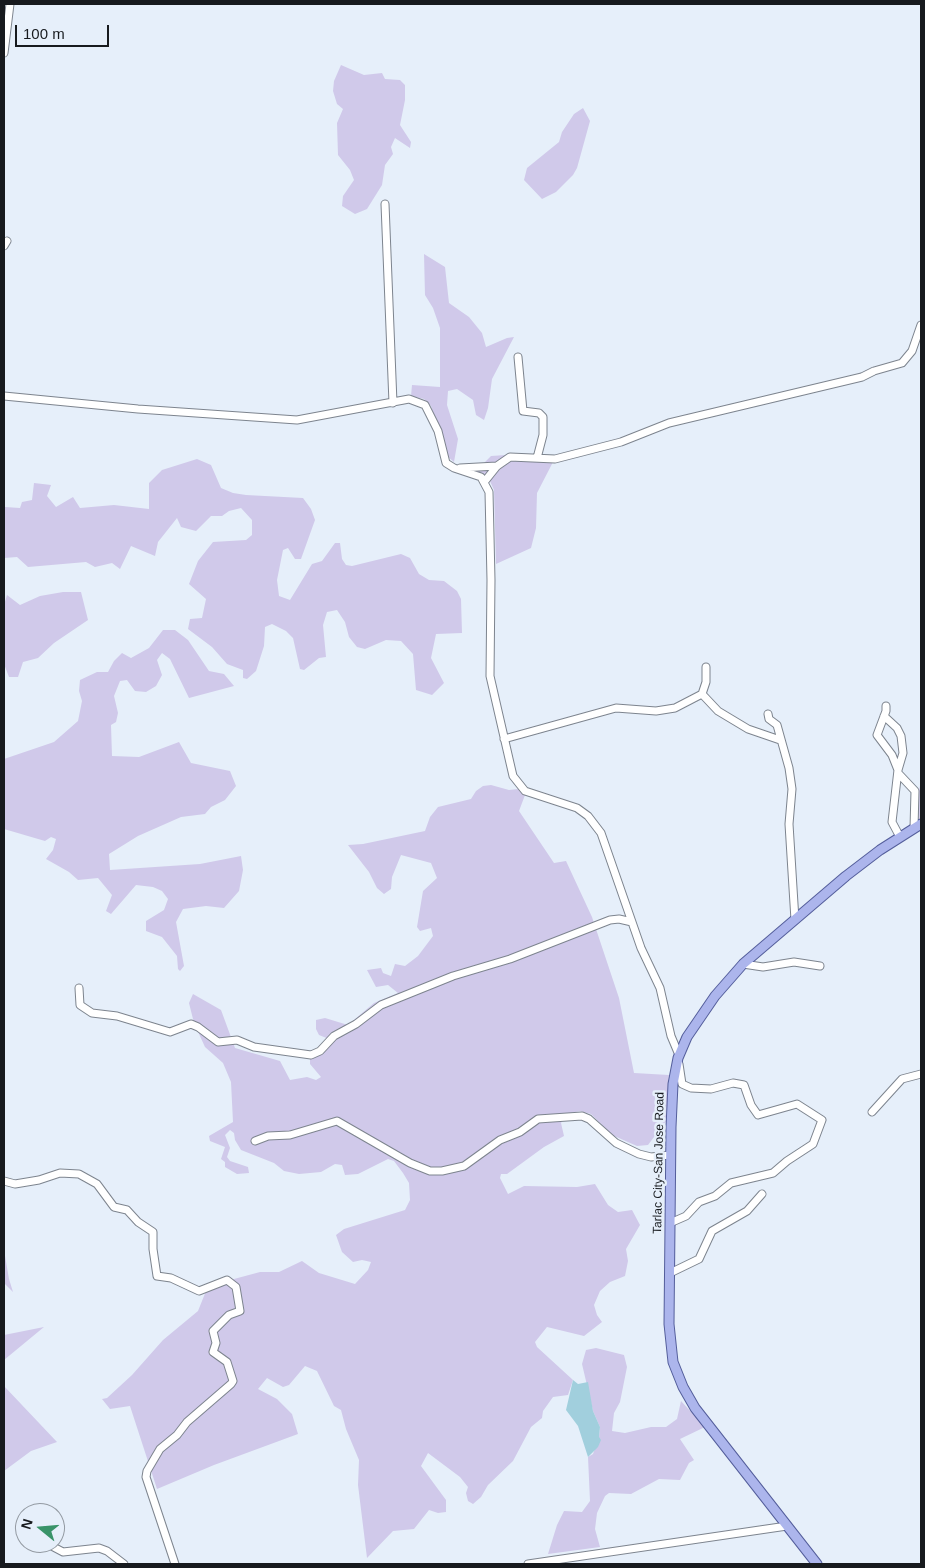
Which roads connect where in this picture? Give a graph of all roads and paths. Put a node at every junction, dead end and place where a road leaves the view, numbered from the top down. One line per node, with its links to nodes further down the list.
1 (10, 4): 2 (street)
2 (6, 12): 3 (street)
3 (4, 54)
4 (385, 204): 8 (street)
5 (921, 325): 9 (street)
6 (518, 357): 9 (street)
7 (4, 396): 8 (street)
8 (393, 403): 11 (street)
9 (537, 458): 10 (street)
10 (497, 466): 11 (street); 12 (street)
11 (454, 468): 12 (street)
12 (485, 481): 18 (street)
13 (706, 668): 14 (street)
14 (702, 694): 18 (street); 19 (street)
15 (886, 706): 17 (street)
16 (768, 714): 19 (street)
17 (884, 716): 20 (street); 20 (street)
18 (504, 739): 24 (street)
19 (780, 740): 23 (street)
20 (898, 771): 21 (street); 22 (street)
21 (918, 826): 22 (main road, Tarlac City-San Jose Road)
22 (900, 837): 23 (main road, Tarlac City-San Jose Road)
23 (795, 920): 25 (main road, Tarlac City-San Jose Road)
24 (632, 922): 27 (street); 28 (street)
25 (743, 964): 26 (street); 28 (main road, Tarlac City-San Jose Road)
26 (820, 966)
27 (79, 988)
28 (678, 1057): 32 (main road, Tarlac City-San Jose Road); 35 (street)
29 (921, 1074): 30 (street)
30 (872, 1112)
31 (255, 1141): 32 (street)
32 (670, 1155): 35 (main road, Tarlac City-San Jose Road)
33 (4, 1181): 40 (street)
34 (762, 1194): 36 (street)
35 (670, 1223): 36 (main road, Tarlac City-San Jose Road)
36 (670, 1273): 37 (main road, Tarlac City-San Jose Road)
37 (787, 1526): 41 (street); 42 (main road, Tarlac City-San Jose Road)
38 (65, 1552): 39 (street)
39 (124, 1564)
40 (175, 1564)
41 (528, 1564)
42 (817, 1564)

